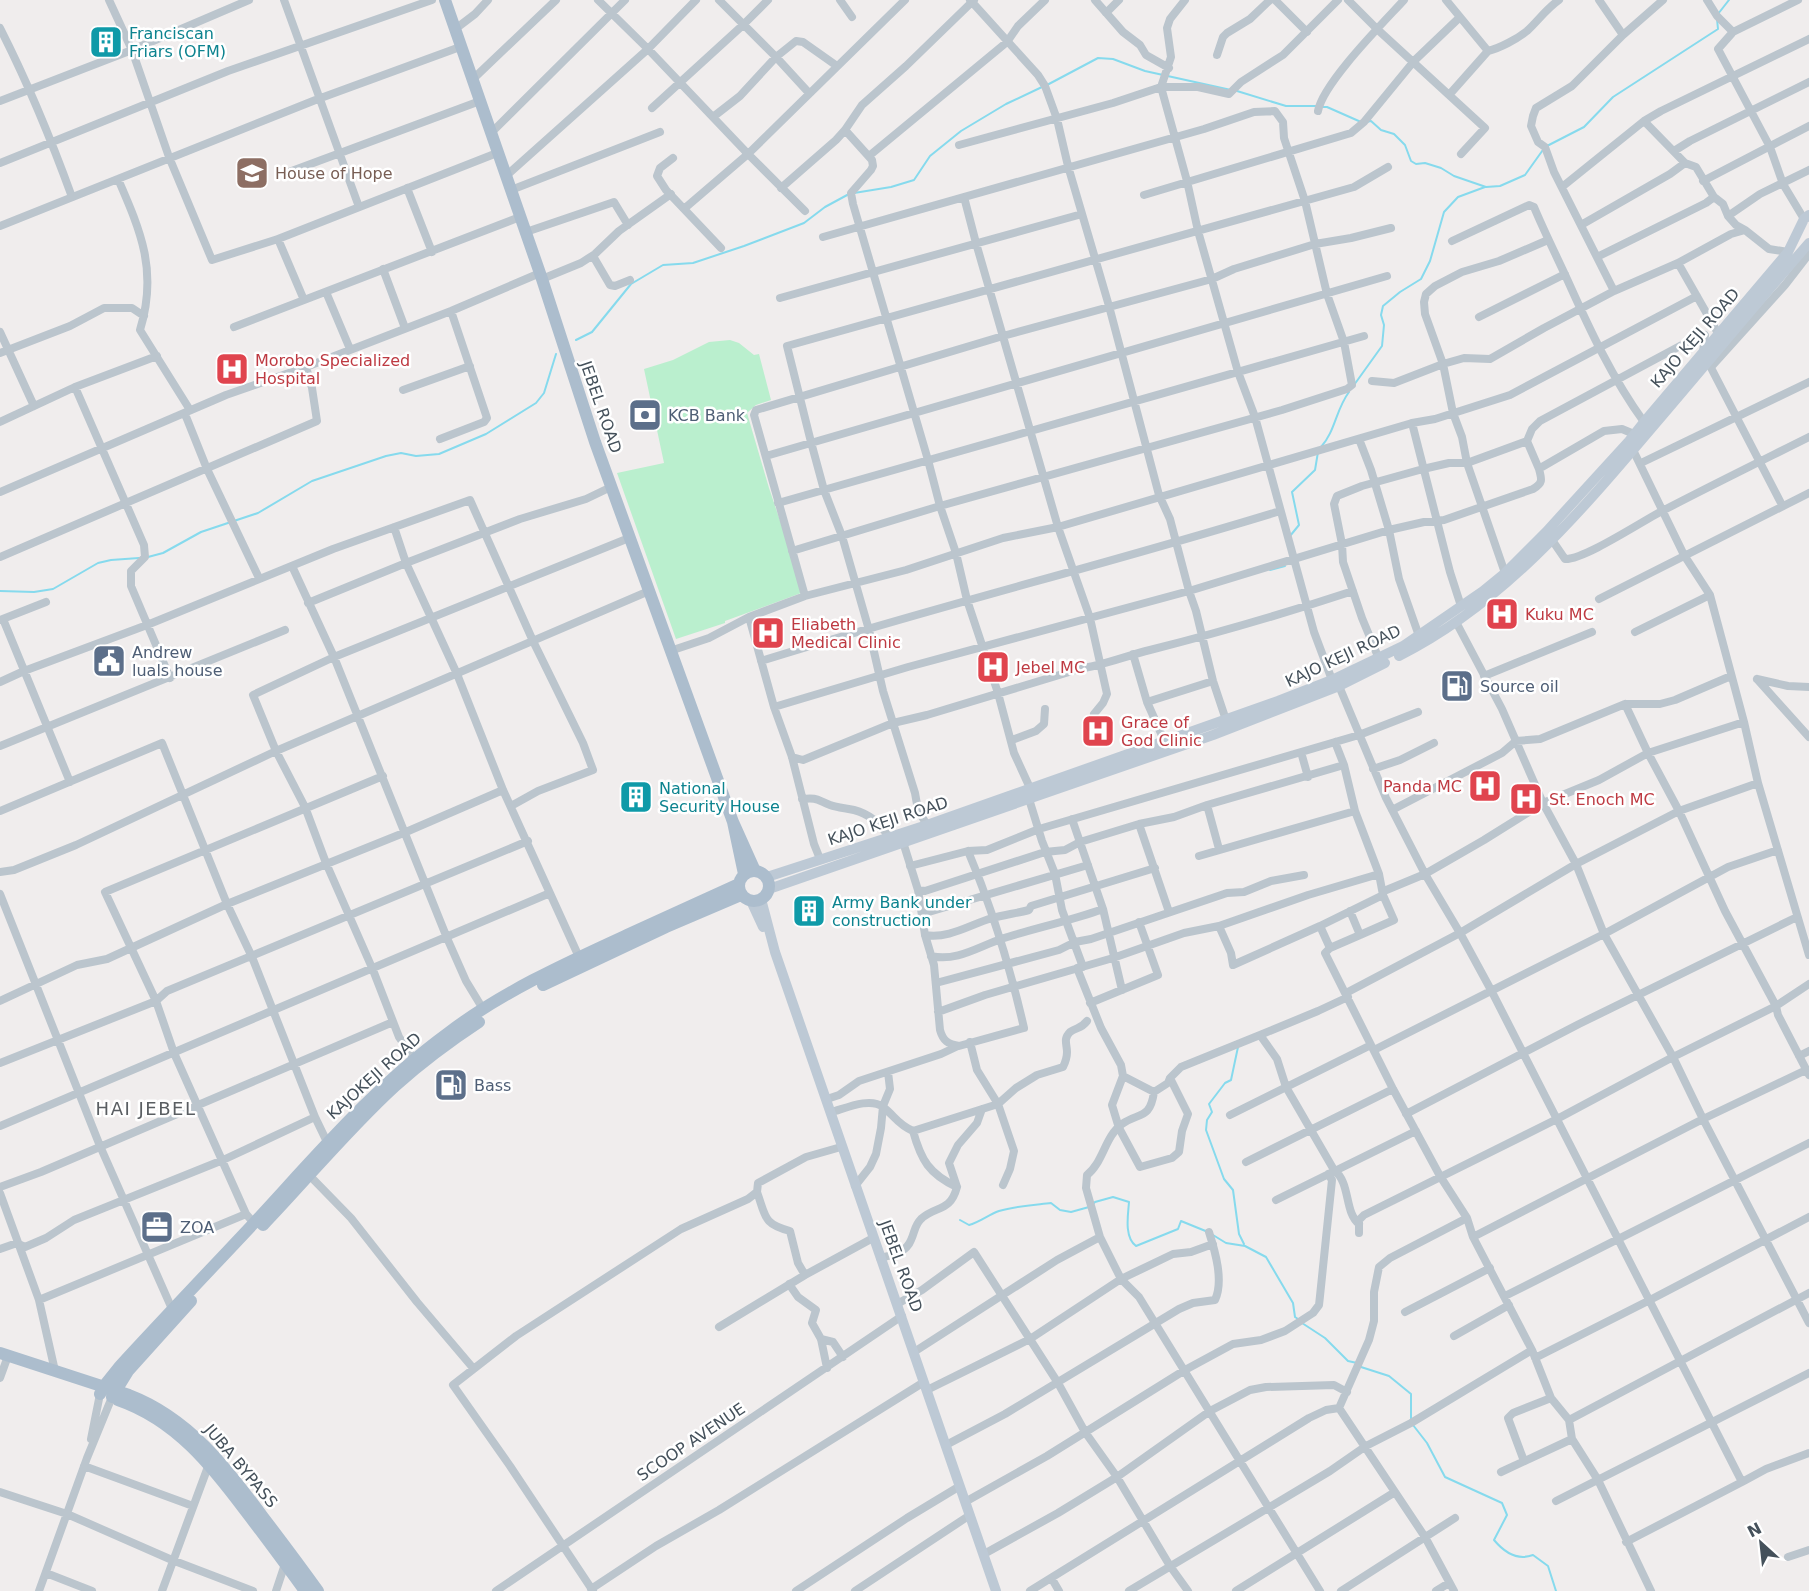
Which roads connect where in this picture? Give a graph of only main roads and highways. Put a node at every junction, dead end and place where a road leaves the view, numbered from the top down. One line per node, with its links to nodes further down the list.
1 (445, 0): 9 (main road, JEBEL ROAD)
2 (1807, 217): 4 (main road, KAJO KEJI ROAD)
3 (1809, 243): 4 (main road, KAJO KEJI ROAD)
4 (1707, 360): 5 (main road, KAJO KEJI ROAD); 5 (main road, KAJO KEJI ROAD)
5 (1535, 550): 6 (main road, KAJO KEJI ROAD); 6 (main road, KAJO KEJI ROAD)
6 (1336, 683): 7 (main road, KAJO KEJI ROAD)
7 (1228, 724): 8 (main road, KAJO KEJI ROAD); 8 (main road, KAJO KEJI ROAD)
8 (1030, 794): 9 (main road, KAJO KEJI ROAD); 9 (main road, KAJO KEJI ROAD)
9 (753, 886): 11 (main road, KAJOKEJI ROAD); 11 (main road, KAJOKEJI ROAD); 14 (main road, JEBEL ROAD)
10 (3, 1358): 11 (main road, JUBA BYPASS); 11 (main road, JUBA BYPASS)
11 (108, 1392): 12 (main road, JUBA BYPASS); 13 (main road, JUBA BYPASS)
12 (305, 1591)
13 (318, 1591)
14 (996, 1591)

